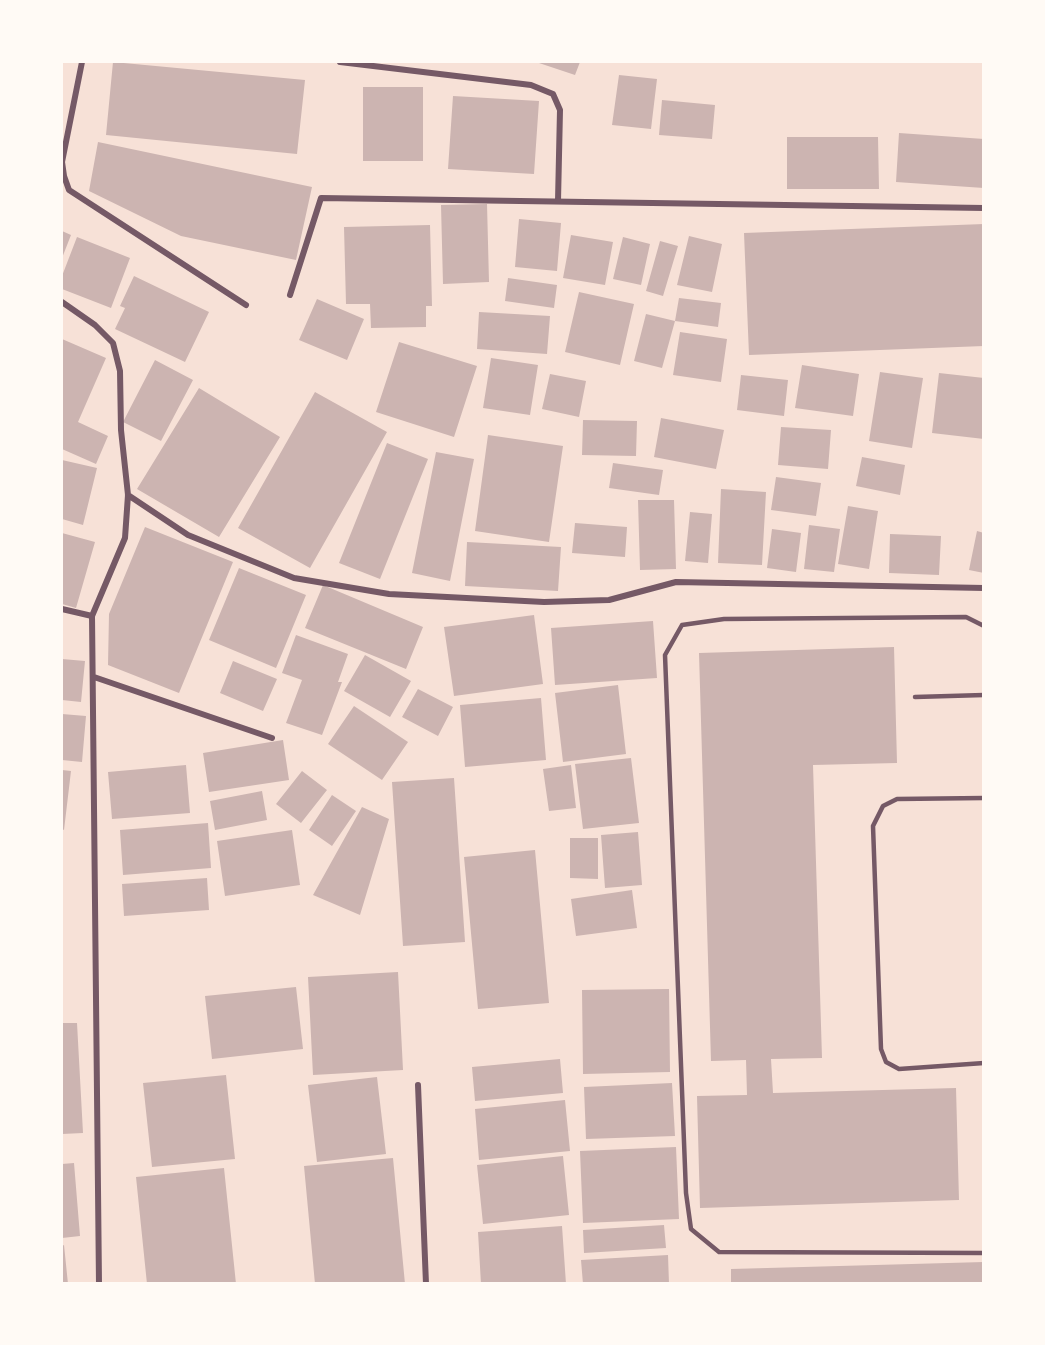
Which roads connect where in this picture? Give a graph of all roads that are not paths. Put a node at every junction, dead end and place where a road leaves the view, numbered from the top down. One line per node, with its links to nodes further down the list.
1 (82, 62): 7 (street)
2 (340, 62): 3 (street)
3 (558, 201): 4 (street); 5 (street)
4 (984, 208)
5 (290, 295)
6 (62, 302): 8 (street)
7 (246, 305)
8 (128, 495): 9 (street); 11 (street)
9 (984, 588)
10 (62, 609): 11 (street)
11 (93, 616): 13 (street)
12 (984, 626): 20 (lane)
13 (94, 677): 16 (street); 21 (street)
14 (984, 695): 15 (lane)
15 (915, 697)
16 (272, 738)
17 (984, 798): 18 (lane)
18 (984, 1063)
19 (418, 1085): 22 (street)
20 (984, 1253)
21 (99, 1284)
22 (426, 1284)

